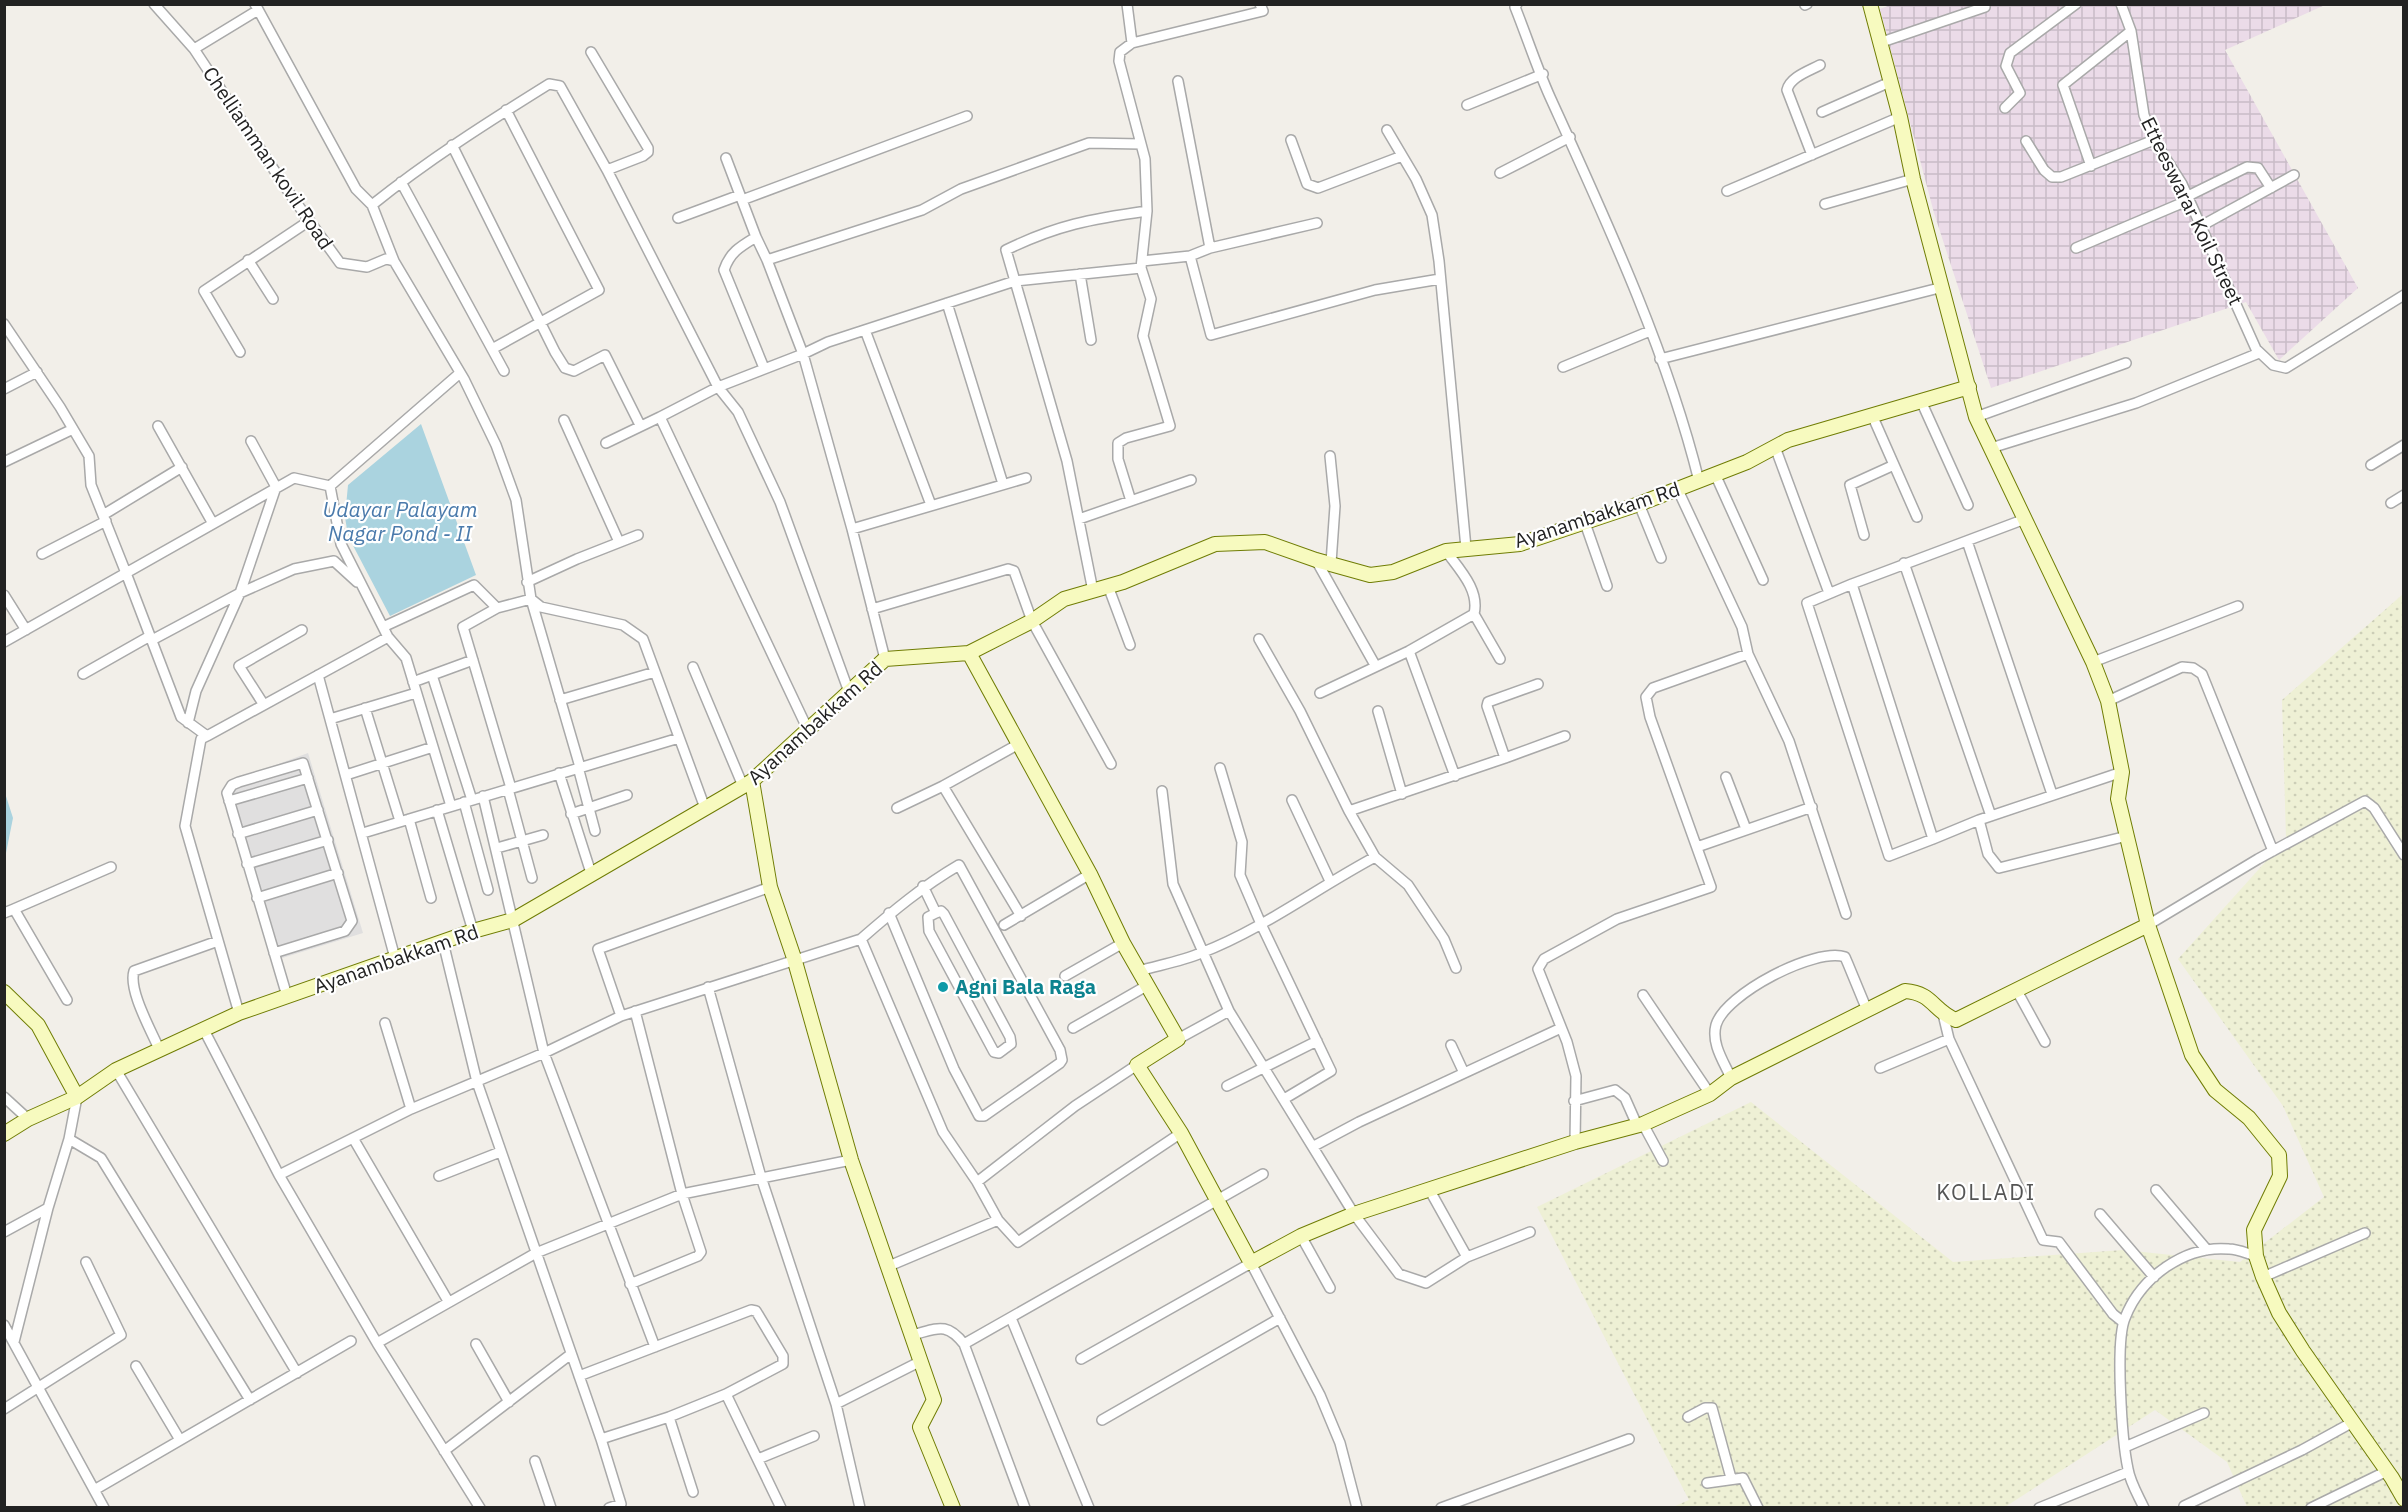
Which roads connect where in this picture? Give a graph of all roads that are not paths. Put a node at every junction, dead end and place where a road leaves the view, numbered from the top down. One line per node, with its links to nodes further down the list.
1 (154, 4): 13 (street, Chelliamman kovil Road)
2 (1127, 4): 11 (street)
3 (1260, 4): 11 (street)
4 (1517, 4): 16 (street)
5 (1870, 4): 12 (street)
6 (2076, 4): 20 (street)
7 (2121, 4): 10 (street, Etteeswarar Koil Street)
8 (257, 7): 13 (street); 46 (street)
9 (1985, 7): 12 (street)
10 (2131, 31): 28 (street, Etteeswarar Koil Street); 35 (street)
11 (1132, 43): 30 (street)
12 (1879, 43): 18 (street)
13 (194, 49): 49 (street, Chelliamman kovil Road)
14 (591, 52): 36 (street)
15 (1820, 65): 32 (street)
16 (1542, 74): 19 (street); 26 (street)
17 (1178, 81): 53 (street)
18 (1890, 82): 22 (street); 24 (street)
19 (1467, 105)
20 (2005, 108)
21 (506, 110): 31 (street); 36 (street); 67 (street)
22 (1822, 112)
23 (967, 116): 43 (street)
24 (1900, 117): 32 (street); 39 (street)
25 (1387, 130): 33 (street)
26 (1570, 137): 37 (street); 70 (street)
27 (1291, 140): 33 (street)
28 (2154, 140): 35 (street); 44 (street, Etteeswarar Koil Street)
29 (2026, 141): 35 (street)
30 (1141, 144): 47 (street); 57 (street)
31 (452, 145): 40 (street); 67 (street)
32 (1812, 155): 42 (street)
33 (1402, 156): 61 (street)
34 (726, 158): 43 (street)
35 (2091, 166)
36 (607, 170): 83 (street)
37 (1500, 173)
38 (2294, 176): 41 (street)
39 (1913, 179): 45 (street); 63 (street)
40 (401, 182): 46 (street); 72 (street)
41 (2271, 188): 44 (street); 51 (street)
42 (1727, 191)
43 (741, 198): 48 (street); 52 (street)
44 (2188, 198): 51 (street, Etteeswarar Koil Street); 54 (street)
45 (1825, 204)
46 (372, 205): 58 (street)
47 (1147, 211): 59 (street); 62 (street)
48 (678, 218)
49 (309, 221): 56 (street); 58 (street, Chelliamman kovil Road)
50 (1317, 223): 53 (street)
51 (2201, 226): 74 (street, Etteeswarar Koil Street)
52 (756, 237): 57 (street); 79 (street)
53 (1210, 248): 55 (street)
54 (2076, 248)
55 (1190, 256): 59 (street); 61 (street)
56 (248, 260): 65 (street); 73 (street)
57 (767, 260): 75 (street)
58 (394, 261): 82 (street)
59 (1142, 264): 60 (street); 113 (street)
60 (1080, 274): 62 (street); 71 (street)
61 (1440, 279): 129 (street)
62 (1015, 282): 66 (street); 120 (street)
63 (1943, 287): 76 (street); 84 (street)
64 (2403, 295): 74 (street)
65 (273, 299)
66 (947, 303): 69 (street); 108 (street)
67 (541, 321): 72 (street); 91 (street)
68 (4, 324): 81 (street)
69 (865, 330): 75 (street); 116 (street)
70 (1650, 331): 76 (street); 78 (street)
71 (1091, 340)
72 (492, 348): 80 (street)
73 (240, 352)
74 (2259, 353): 98 (street)
75 (803, 354): 79 (street); 124 (street)
76 (1660, 359): 107 (street)
77 (2126, 363): 89 (street)
78 (1563, 367)
79 (764, 368): 83 (street)
80 (504, 371)
81 (37, 372): 85 (street); 93 (street)
82 (460, 373): 109 (street); 138 (street)
83 (718, 387): 88 (street); 176 (street)
84 (1969, 387): 86 (street, Ayanambakkam Rd); 89 (street)
85 (4, 389)
86 (1921, 401): 87 (street, Ayanambakkam Rd); 117 (street)
87 (1872, 416): 97 (street, Ayanambakkam Rd); 101 (street)
88 (660, 417): 91 (street); 186 (street)
89 (1976, 417): 98 (street)
90 (564, 420): 127 (street)
91 (640, 425): 95 (street)
92 (158, 426): 103 (street)
93 (73, 429): 100 (street); 119 (street)
94 (251, 441): 110 (street)
95 (606, 442)
96 (2403, 446): 102 (street)
97 (1775, 447): 104 (street, Ayanambakkam Rd); 145 (street)
98 (1991, 448): 121 (street)
99 (1330, 456): 134 (street)
100 (4, 462)
101 (1894, 465): 118 (street); 126 (street)
102 (2371, 465)
103 (182, 467): 119 (street); 122 (street)
104 (1715, 474): 107 (street, Ayanambakkam Rd); 137 (street)
105 (1026, 478): 108 (street)
106 (1191, 480): 113 (street)
107 (1699, 480): 111 (street, Ayanambakkam Rd)
108 (1004, 484): 116 (street)
109 (330, 486): 110 (street); 140 (street)
110 (276, 487): 122 (street); 144 (street)
111 (1677, 488): 115 (street, Ayanambakkam Rd); 163 (street)
112 (2403, 495): 114 (street)
113 (1131, 501): 120 (street)
114 (2391, 503)
115 (1639, 504): 123 (street, Ayanambakkam Rd); 132 (street)
116 (931, 505): 124 (street)
117 (1968, 505)
118 (1917, 517)
119 (105, 518): 131 (street); 136 (street)
120 (1079, 519): 143 (street)
121 (2025, 519): 128 (street); 167 (street)
122 (212, 522): 136 (street)
123 (1585, 523): 129 (street, Ayanambakkam Rd); 142 (street)
124 (852, 529): 150 (street)
125 (638, 535): 127 (street)
126 (1864, 535)
127 (619, 542): 138 (street)
128 (1967, 542): 135 (street); 208 (street)
129 (1466, 548): 130 (street, Ayanambakkam Rd)
130 (1446, 550): 134 (street, Ayanambakkam Rd); 151 (street)
131 (42, 554)
132 (1661, 558)
133 (1316, 560): 134 (street, Ayanambakkam Rd); 141 (street, Ayanambakkam Rd); 168 (street)
134 (1331, 563)
135 (1904, 563): 139 (street); 223 (street)
136 (126, 573): 154 (street); 157 (street)
137 (1763, 580)
138 (528, 582): 147 (street)
139 (1852, 584): 145 (street); 232 (street)
140 (362, 586): 144 (street); 153 (street)
141 (1108, 586): 143 (street, Ayanambakkam Rd); 160 (street)
142 (1607, 586)
143 (1093, 591): 152 (street, Ayanambakkam Rd)
144 (240, 593): 157 (street); 185 (street)
145 (1830, 593): 232 (street)
146 (4, 595): 154 (street)
147 (531, 599): 149 (street); 170 (street); 179 (street)
148 (2238, 606): 167 (street)
149 (497, 608): 153 (street); 166 (street)
150 (872, 609): 152 (street); 164 (street)
151 (1474, 614): 161 (street); 165 (street)
152 (1032, 621): 162 (street, Ayanambakkam Rd); 194 (street)
153 (383, 627): 156 (street)
154 (26, 630): 159 (street)
155 (302, 630): 181 (street)
156 (388, 637): 172 (street); 174 (street)
157 (151, 638): 171 (street); 185 (street)
158 (1259, 639): 221 (street)
159 (4, 642)
160 (1130, 645)
161 (1409, 651): 168 (street); 200 (street)
162 (969, 653): 164 (street, Ayanambakkam Rd); 190 (street)
163 (1748, 654): 216 (street); 235 (street)
164 (885, 659): 176 (street, Ayanambakkam Rd)
165 (1500, 659)
166 (473, 660): 173 (street); 205 (street)
167 (2093, 662): 180 (street)
168 (1375, 665): 178 (street)
169 (693, 667): 203 (street)
170 (655, 672): 179 (street); 189 (street)
171 (83, 674)
172 (318, 675): 181 (street); 184 (street)
173 (432, 675): 174 (street); 213 (street)
174 (413, 682): 177 (street)
175 (1538, 684): 192 (street)
176 (849, 692): 186 (street, Ayanambakkam Rd)
177 (416, 693): 182 (street); 191 (street)
178 (1320, 693)
179 (560, 700): 195 (street)
180 (2108, 701): 197 (street); 237 (street)
181 (264, 705): 187 (street)
182 (365, 708): 184 (street); 193 (street)
183 (1378, 711): 207 (street)
184 (330, 719): 199 (street)
185 (189, 723): 187 (street)
186 (808, 730): 203 (street, Ayanambakkam Rd)
187 (207, 736): 263 (street)
188 (1565, 736): 192 (street)
189 (679, 738): 195 (street); 217 (street)
190 (1017, 745): 204 (street); 244 (street)
191 (433, 747): 193 (street); 214 (street)
192 (1505, 758): 200 (street)
193 (383, 763): 199 (street); 224 (street)
194 (1111, 764)
195 (579, 767): 198 (street); 215 (street)
196 (1220, 768): 258 (street)
197 (2122, 772): 208 (street); 231 (street)
198 (559, 773): 205 (street); 222 (street)
199 (346, 775): 228 (street)
200 (1455, 776): 207 (street)
201 (1726, 777): 226 (street)
202 (308, 778): 212 (street); 212 (street); 219 (street)
203 (747, 784): 217 (street, Ayanambakkam Rd); 248 (street)
204 (942, 786): 218 (street); 256 (street)
205 (509, 788): 210 (street); 234 (street)
206 (1162, 791): 267 (street)
207 (1402, 794): 221 (street)
208 (2052, 794): 223 (street)
209 (627, 795): 215 (street)
210 (483, 796): 213 (street); 236 (street)
211 (1292, 800): 246 (street)
212 (229, 801): 229 (street)
213 (468, 801): 214 (street); 249 (street)
214 (451, 806): 220 (street)
215 (588, 807): 222 (street); 227 (street)
216 (1812, 807): 226 (street); 255 (street)
217 (705, 808): 243 (street, Ayanambakkam Rd)
218 (897, 808)
219 (318, 810): 229 (street); 233 (street)
220 (437, 810): 224 (street); 261 (street)
221 (1349, 812): 239 (street)
222 (571, 814): 243 (street)
223 (1991, 816): 225 (street)
224 (404, 820): 228 (street); 251 (street)
225 (1979, 820): 231 (street); 232 (street)
226 (1746, 829): 235 (street)
227 (595, 831)
228 (363, 833): 268 (street)
229 (238, 834): 240 (street)
230 (543, 836): 234 (street)
231 (2127, 836): 260 (street)
232 (1933, 838)
233 (328, 840): 240 (street); 242 (street)
234 (522, 842): 236 (street); 245 (street)
235 (1697, 847): 288 (street)
236 (497, 848): 257 (street)
237 (2273, 851): 238 (street); 260 (street)
238 (2403, 855)
239 (1375, 857): 246 (street); 270 (street)
240 (247, 864): 250 (street)
241 (111, 867): 252 (street)
242 (338, 873): 250 (street); 266 (street)
243 (591, 873): 257 (street, Ayanambakkam Rd)
244 (1090, 874): 256 (street); 265 (street)
245 (532, 878)
246 (1329, 881): 258 (street)
247 (923, 886): 253 (street); 253 (street); 254 (street)
248 (770, 887): 269 (street); 285 (street)
249 (488, 890)
250 (257, 898): 266 (street)
251 (431, 898)
252 (9, 911): 279 (street)
253 (889, 913): 262 (street)
254 (936, 913): 254 (street)
255 (1846, 914)
256 (1021, 916): 259 (street)
257 (513, 920): 261 (street, Ayanambakkam Rd); 296 (street)
258 (1261, 924): 267 (street); 292 (street)
259 (1004, 925)
260 (2148, 925): 275 (street); 342 (street)
261 (473, 931): 264 (street, Ayanambakkam Rd)
262 (861, 939): 269 (street); 326 (street)
263 (218, 941): 283 (street); 295 (street)
264 (443, 942): 268 (street, Ayanambakkam Rd); 303 (street)
265 (1123, 943): 271 (street); 272 (street)
266 (274, 953): 278 (street)
267 (1201, 953): 271 (street); 282 (street)
268 (396, 958): 278 (street, Ayanambakkam Rd)
269 (794, 958): 274 (street); 320 (street)
270 (1456, 968)
271 (1139, 971): 273 (street)
272 (1065, 976)
273 (1148, 986): 287 (street); 290 (street)
274 (708, 987): 281 (street); 325 (street)
275 (2016, 989): 284 (street); 293 (street)
276 (4, 992): 307 (street)
277 (1643, 995): 305 (street)
278 (287, 996): 283 (street, Ayanambakkam Rd)
279 (67, 1000)
280 (1867, 1010): 284 (street); 302 (street); 302 (street)
281 (635, 1011): 285 (street); 329 (street)
282 (1229, 1011): 290 (street); 298 (street)
283 (238, 1013): 289 (street, Ayanambakkam Rd)
284 (1943, 1014): 291 (street)
285 (621, 1016): 296 (street)
286 (385, 1023): 310 (street)
287 (1073, 1028)
288 (1561, 1028): 301 (street); 309 (street)
289 (204, 1030): 295 (street, Ayanambakkam Rd); 322 (street)
290 (1178, 1039): 297 (street)
291 (1949, 1039): 299 (street); 354 (street)
292 (1317, 1041): 298 (street); 308 (street)
293 (2045, 1042)
294 (1451, 1045): 301 (street)
295 (159, 1048): 300 (street, Ayanambakkam Rd)
296 (544, 1053): 303 (street); 335 (street)
297 (1137, 1065): 313 (street); 326 (street)
298 (1263, 1067): 304 (street); 308 (street)
299 (1880, 1068)
300 (116, 1070): 307 (street, Ayanambakkam Rd); 367 (street)
301 (1464, 1072): 318 (street)
302 (1731, 1078): 305 (street)
303 (477, 1082): 310 (street); 319 (street)
304 (1227, 1086)
305 (1710, 1094): 312 (street)
306 (4, 1096): 311 (street)
307 (77, 1097): 311 (street, Ayanambakkam Rd); 316 (street)
308 (1284, 1099): 318 (street)
309 (1574, 1101): 312 (street); 317 (street)
310 (411, 1109): 315 (street)
311 (28, 1119): 314 (street, Ayanambakkam Rd)
312 (1640, 1125): 317 (street); 321 (street)
313 (1181, 1133): 330 (street); 334 (street)
314 (4, 1134)
315 (353, 1138): 322 (street); 351 (street)
316 (69, 1139): 331 (street); 371 (street)
317 (1575, 1142): 327 (street)
318 (1314, 1146): 332 (street)
319 (500, 1152): 324 (street); 341 (street)
320 (851, 1160): 325 (street); 346 (street)
321 (1663, 1161)
322 (279, 1174): 359 (street)
323 (1263, 1174): 330 (street)
324 (439, 1176)
325 (760, 1177): 329 (street); 373 (street)
326 (977, 1182): 334 (street)
327 (1428, 1190): 332 (street); 343 (street)
328 (2156, 1190): 340 (street)
329 (682, 1194): 335 (street); 349 (street)
330 (1217, 1199): 345 (street); 352 (street)
331 (48, 1208): 336 (street); 358 (street)
332 (1354, 1214): 339 (street); 343 (street)
333 (2100, 1214): 347 (street)
334 (998, 1220): 346 (street)
335 (606, 1223): 341 (street); 349 (street)
336 (4, 1232)
337 (1530, 1232): 343 (street)
338 (2365, 1233): 348 (street)
339 (1301, 1236): 345 (street); 350 (street)
340 (2207, 1250): 342 (street); 347 (street)
341 (536, 1253): 351 (street); 363 (street)
342 (2256, 1256): 348 (street)
343 (1467, 1257)
344 (86, 1262): 369 (street)
345 (1251, 1263): 353 (street); 364 (street)
346 (889, 1266): 356 (street)
347 (2154, 1277): 354 (street)
348 (2263, 1277): 379 (street)
349 (630, 1284): 362 (street)
350 (1329, 1287)
351 (448, 1301): 359 (street)
352 (1011, 1318): 361 (street); 405 (street)
353 (1280, 1318): 378 (street); 406 (street)
354 (2123, 1322): 384 (street)
355 (4, 1325): 358 (street)
356 (912, 1335): 361 (street); 365 (street)
357 (351, 1341): 367 (street)
358 (14, 1342): 369 (street)
359 (377, 1343): 385 (street)
360 (476, 1344): 372 (street)
361 (964, 1344): 404 (street)
362 (655, 1347): 368 (street); 370 (street)
363 (571, 1354): 368 (street); 372 (street)
364 (1081, 1359)
365 (921, 1361): 373 (street); 403 (street)
366 (136, 1366): 383 (street)
367 (297, 1373): 371 (street)
368 (579, 1376): 381 (street)
369 (40, 1388): 374 (street); 392 (street)
370 (726, 1394): 376 (street); 386 (street)
371 (250, 1400): 383 (street)
372 (509, 1401): 385 (street)
373 (836, 1404): 402 (street)
374 (4, 1409)
375 (2204, 1413): 384 (street)
376 (669, 1417): 381 (street); 393 (street)
377 (1688, 1417): 390 (street)
378 (1102, 1420)
379 (2353, 1422): 388 (street); 396 (street)
380 (814, 1436): 386 (street)
381 (601, 1439): 400 (street)
382 (1629, 1439): 407 (street)
383 (180, 1440): 392 (street)
384 (2125, 1447): 389 (street)
385 (444, 1451): 398 (street)
386 (758, 1459): 401 (street)
387 (535, 1461): 399 (street)
388 (2387, 1471): 395 (street); 412 (street)
389 (2128, 1472): 394 (street); 411 (street)
390 (1731, 1478): 391 (street); 408 (street)
391 (1707, 1483)
392 (96, 1490): 397 (street)
393 (693, 1492)
394 (2062, 1498): 409 (street); 410 (street)
395 (2403, 1499)
396 (2184, 1506)
397 (104, 1508)
398 (480, 1508)
399 (551, 1508)
400 (609, 1508)
401 (781, 1508)
402 (860, 1508)
403 (953, 1508)
404 (1025, 1508)
405 (1089, 1508)
406 (1357, 1508)
407 (1441, 1508)
408 (1758, 1508)
409 (2039, 1508)
410 (2067, 1508)
411 (2144, 1508)
412 (2311, 1508)

